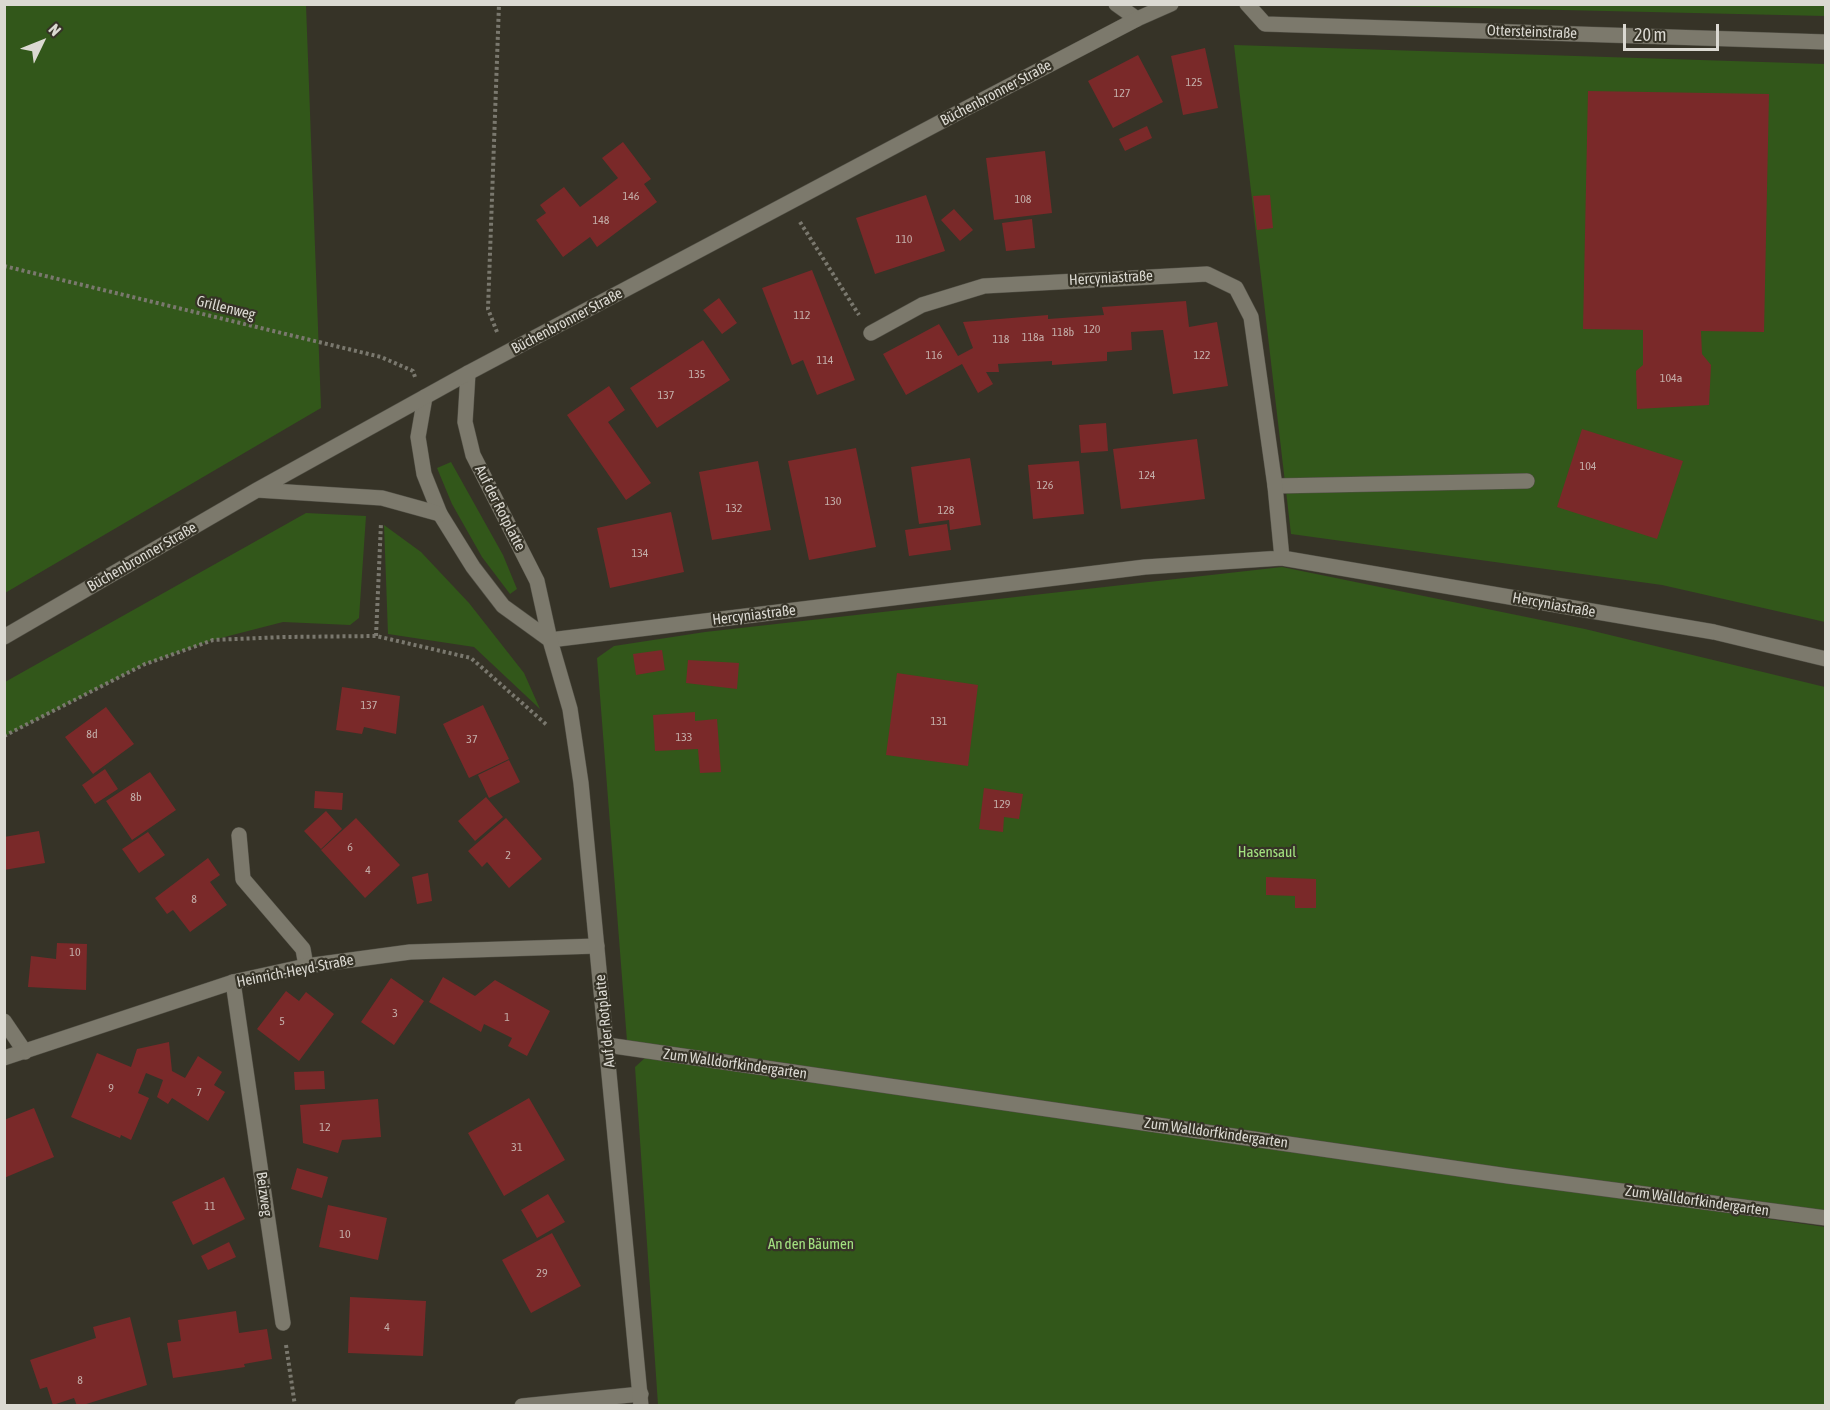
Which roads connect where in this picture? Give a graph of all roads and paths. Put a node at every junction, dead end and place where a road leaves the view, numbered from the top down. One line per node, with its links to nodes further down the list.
1 (499, 4): 10 (path)
2 (1116, 4): 5 (street)
3 (1171, 4): 5 (street, Büchenbronner Straße)
4 (1247, 4): 6 (street, Ottersteinstraße)
5 (1137, 19): 7 (street, Büchenbronner Straße)
6 (1826, 42)
7 (789, 203): 9 (path); 10 (street, Büchenbronner Straße)
8 (4, 266): 12 (path, Grillenweg)
9 (871, 333): 14 (street, Hercyniastraße)
10 (506, 353): 11 (street, Büchenbronner Straße)
11 (468, 373): 12 (street, Büchenbronner Straße); 21 (street, Auf der Rotplatte)
12 (425, 397): 15 (street, Büchenbronner Straße); 17 (street)
13 (1527, 481): 14 (street)
14 (1275, 486): 18 (street, Hercyniastraße)
15 (257, 490): 16 (street); 20 (street, Büchenbronner Straße)
16 (382, 498): 17 (street); 19 (path)
17 (440, 514): 21 (street)
18 (1282, 558): 21 (street, Hercyniastraße); 22 (street, Hercyniastraße)
19 (376, 636): 23 (path); 24 (path)
20 (4, 637)
21 (550, 640): 24 (street, Auf der Rotplatte)
22 (1826, 659)
23 (4, 736)
24 (576, 750): 26 (street, Auf der Rotplatte)
25 (239, 835): 27 (street)
26 (597, 946): 27 (street, Heinrich-Heyd-Straße); 30 (street, Auf der Rotplatte)
27 (306, 966): 28 (street, Heinrich-Heyd-Straße)
28 (233, 982): 31 (street, Heinrich-Heyd-Straße); 34 (street, Beizweg)
29 (4, 1021): 31 (street)
30 (607, 1045): 33 (street, Zum Walldorfkindergarten); 35 (street, Auf der Rotplatte)
31 (26, 1052): 32 (street, Heinrich-Heyd-Straße)
32 (4, 1059)
33 (1826, 1218)
34 (283, 1323): 36 (path)
35 (641, 1400): 37 (street)
36 (296, 1406)
37 (522, 1406)

